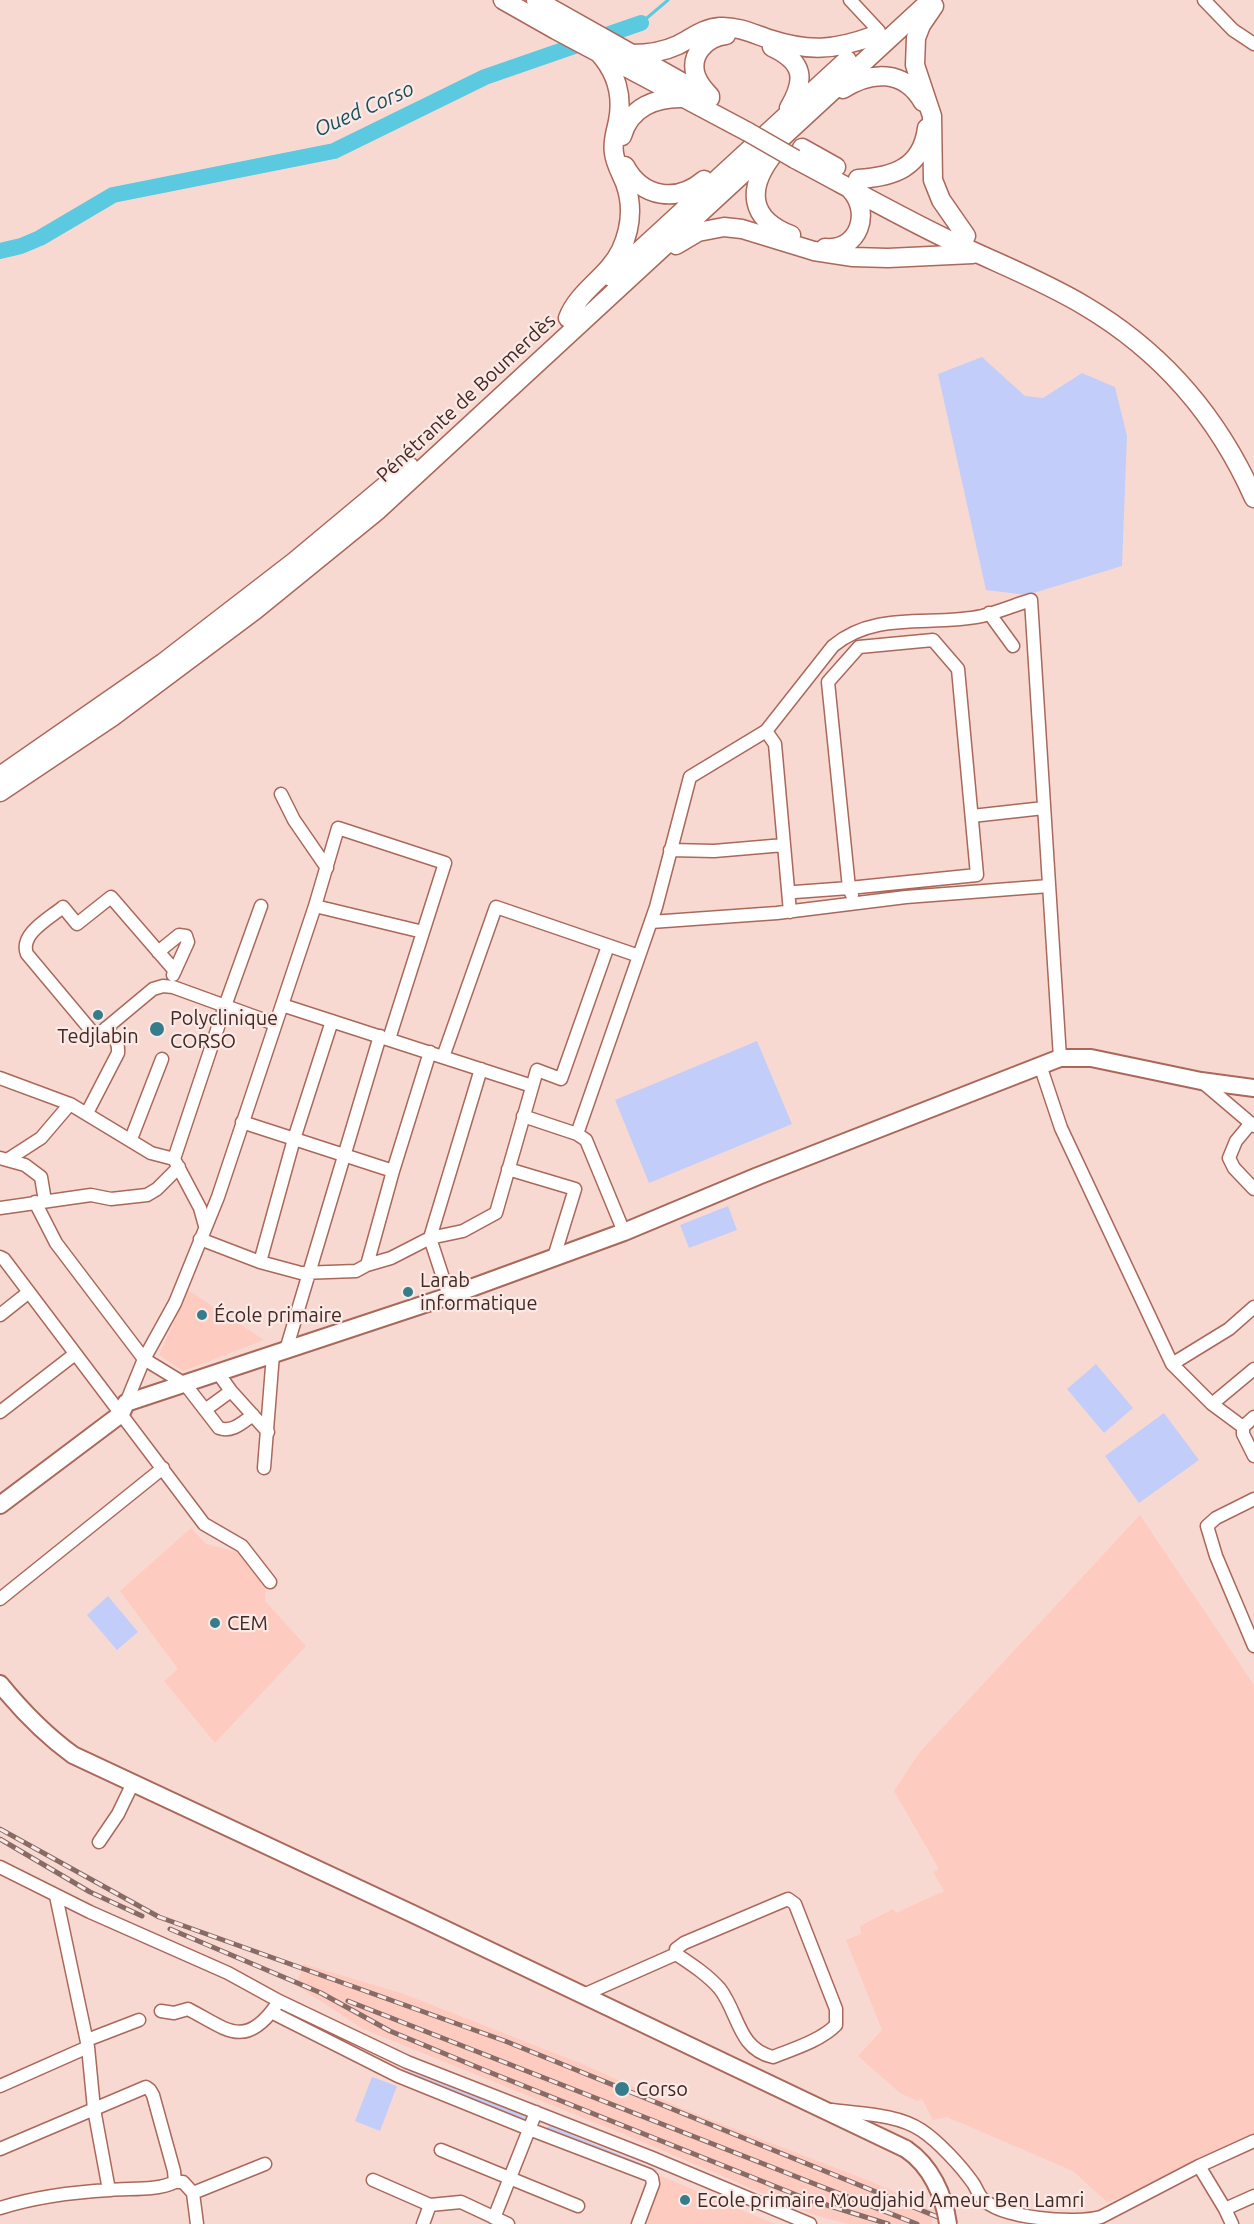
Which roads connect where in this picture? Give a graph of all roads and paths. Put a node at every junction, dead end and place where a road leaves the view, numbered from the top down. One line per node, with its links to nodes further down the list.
1 (503, 0): 8 (highway)
2 (536, 0): 8 (highway)
3 (850, 0): 9 (street)
4 (913, 0): 9 (highway, Pénétrante de Boumerdès)
5 (931, 0): 14 (highway, Pénétrante de Boumerdès)
6 (938, 0): 20 (highway)
7 (1204, 0): 10 (street)
8 (563, 25): 11 (highway)
9 (876, 33): 12 (highway); 16 (highway, Pénétrante de Boumerdès)
10 (1254, 44)
11 (600, 47): 12 (highway); 13 (highway); 23 (highway)
12 (632, 54): 15 (highway)
13 (685, 98): 17 (highway); 18 (highway)
14 (823, 99): 16 (highway, Pénétrante de Boumerdès); 19 (highway)
15 (713, 100): 16 (highway); 17 (highway)
16 (788, 122): 18 (highway, Pénétrante de Boumerdès); 19 (highway); 22 (highway, Pénétrante de Boumerdès)
17 (752, 128): 19 (highway, bridge)
18 (736, 162): 23 (highway, Pénétrante de Boumerdès)
19 (853, 183): 20 (highway); 21 (highway)
20 (966, 236): 24 (highway)
21 (982, 255): 22 (highway); 25 (highway)
22 (628, 279): 30 (highway, Pénétrante de Boumerdès)
23 (568, 318): 29 (highway, Pénétrante de Boumerdès)
24 (1254, 469)
25 (1254, 498)
26 (989, 613): 27 (street); 28 (street); 32 (street)
27 (1013, 646)
28 (766, 731): 34 (street); 35 (street)
29 (0, 776)
30 (0, 792)
31 (281, 794): 36 (street)
32 (1044, 808): 33 (street); 38 (street)
33 (972, 816): 37 (street); 39 (street)
34 (784, 845): 35 (street); 45 (street)
35 (670, 850): 46 (street)
36 (327, 868): 44 (street); 47 (street)
37 (977, 875): 39 (street); 40 (street)
38 (1049, 886): 40 (street); 61 (street)
39 (849, 888): 41 (street); 42 (street)
40 (981, 890): 42 (street)
41 (795, 892)
42 (855, 903): 45 (street)
43 (261, 906): 54 (street)
44 (315, 906): 47 (street); 53 (street)
45 (790, 912): 46 (street)
46 (651, 922): 50 (street)
47 (423, 932): 58 (street)
48 (608, 946): 50 (street); 60 (street); 67 (street)
49 (158, 952): 51 (street); 51 (street); 57 (street)
50 (639, 956): 74 (street)
51 (175, 971): 52 (street)
52 (169, 987): 54 (street); 57 (street)
53 (282, 1005): 55 (street); 56 (street)
54 (225, 1006): 56 (street); 79 (street)
55 (332, 1021): 58 (street); 76 (street)
56 (275, 1024): 72 (street)
57 (106, 1028): 70 (street)
58 (384, 1038): 59 (street); 77 (street)
59 (430, 1052): 60 (street); 81 (street)
60 (443, 1057): 64 (street)
61 (1060, 1058): 63 (main road); 65 (main road)
62 (162, 1059): 75 (street)
63 (1040, 1065): 86 (main road); 101 (street)
64 (481, 1069): 67 (street); 87 (street)
65 (1201, 1081): 68 (main road); 73 (street)
66 (2, 1083): 69 (street)
67 (532, 1086): 71 (street)
68 (1254, 1088)
69 (70, 1104): 70 (street); 78 (street)
70 (87, 1113): 75 (street)
71 (523, 1116): 74 (street); 80 (street)
72 (242, 1122): 76 (street); 85 (street)
73 (1253, 1125): 82 (street)
74 (577, 1134): 86 (street)
75 (131, 1139): 79 (street)
76 (294, 1139): 77 (street); 91 (street)
77 (344, 1156): 81 (street); 93 (street)
78 (3, 1159): 83 (street)
79 (176, 1163): 83 (street); 85 (street)
80 (508, 1169): 87 (street); 90 (street)
81 (393, 1171): 92 (street)
82 (1254, 1189)
83 (40, 1201): 84 (street); 100 (street)
84 (0, 1208)
85 (205, 1226): 88 (street)
86 (624, 1232): 90 (main road)
87 (430, 1238): 92 (street); 95 (street)
88 (200, 1239): 91 (street); 100 (street)
89 (0, 1257): 94 (street)
90 (554, 1257): 95 (main road)
91 (260, 1262): 93 (street)
92 (366, 1265): 93 (street)
93 (308, 1273): 98 (street)
94 (29, 1292): 97 (street); 99 (street)
95 (449, 1296): 98 (main road)
96 (1254, 1307): 101 (street)
97 (0, 1315)
98 (280, 1352): 103 (main road); 113 (street)
99 (75, 1354): 107 (street); 109 (street)
100 (144, 1359): 104 (street); 107 (street)
101 (1172, 1364): 106 (street)
102 (1254, 1369): 106 (street)
103 (218, 1372): 104 (main road); 105 (street)
104 (185, 1384): 107 (main road); 108 (street)
105 (231, 1391): 108 (street); 110 (street)
106 (1212, 1404): 112 (street)
107 (124, 1408): 115 (street); 118 (main road)
108 (205, 1410): 110 (street)
109 (0, 1412)
110 (253, 1415): 113 (street)
111 (1254, 1417): 112 (street)
112 (1244, 1427): 114 (street)
113 (268, 1432): 116 (street)
114 (1254, 1456)
115 (163, 1468): 119 (street); 120 (street)
116 (264, 1468)
117 (1254, 1499): 121 (street)
118 (0, 1505)
119 (270, 1582)
120 (0, 1599)
121 (1254, 1646)
122 (0, 1684): 123 (main road)
123 (133, 1783): 124 (street); 128 (main road)
124 (99, 1842)
125 (0, 1867): 126 (street)
126 (56, 1896): 129 (street); 133 (street)
127 (676, 1954): 127 (street); 128 (street)
128 (581, 1996): 136 (main road)
129 (279, 2001): 131 (street); 137 (street)
130 (161, 2011): 131 (street)
131 (271, 2013): 138 (street)
132 (139, 2020): 133 (street)
133 (87, 2044): 134 (street); 135 (street)
134 (0, 2086)
135 (94, 2109): 140 (street); 146 (street); 147 (street)
136 (823, 2109): 155 (street); 161 (main road, bridge)
137 (536, 2112): 138 (street); 160 (street)
138 (529, 2129): 144 (street); 159 (street)
139 (1254, 2141): 143 (street)
140 (0, 2149)
141 (441, 2150): 144 (street)
142 (265, 2164): 148 (street)
143 (1199, 2166): 153 (street); 155 (street)
144 (510, 2177): 151 (street); 154 (street)
145 (373, 2180): 150 (street)
146 (175, 2182): 147 (street); 148 (street)
147 (109, 2190): 152 (street)
148 (194, 2193): 156 (street)
149 (1254, 2196): 153 (street)
150 (430, 2205): 154 (street); 157 (street)
151 (578, 2206)
152 (0, 2208)
153 (1226, 2209): 162 (street)
154 (494, 2218): 158 (street)
155 (1104, 2220)
156 (197, 2224)
157 (423, 2224)
158 (508, 2224)
159 (638, 2224)
160 (810, 2224)
161 (948, 2224)
162 (1232, 2224)

